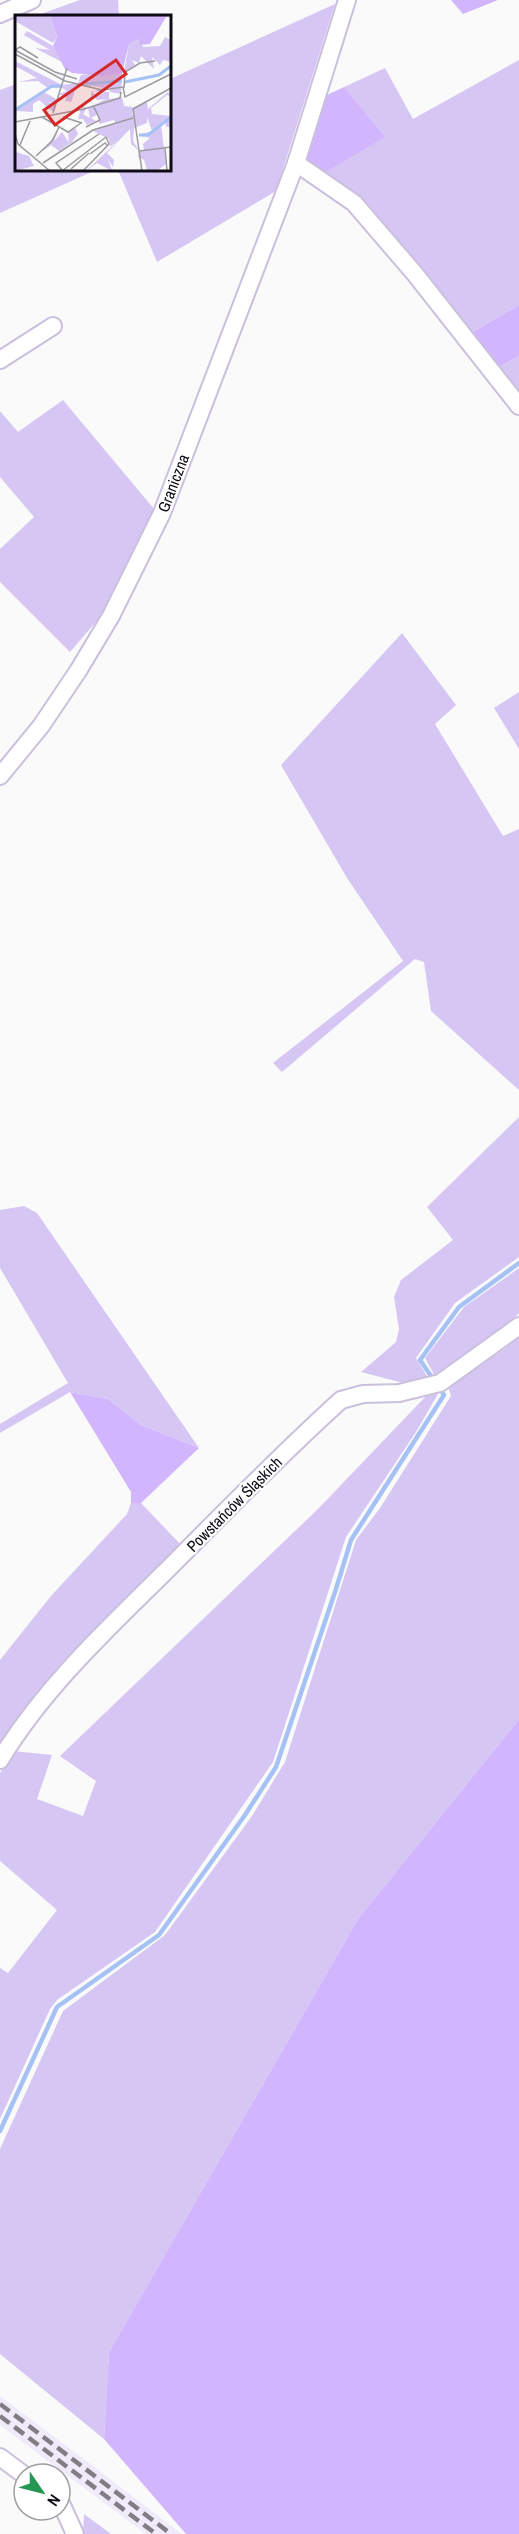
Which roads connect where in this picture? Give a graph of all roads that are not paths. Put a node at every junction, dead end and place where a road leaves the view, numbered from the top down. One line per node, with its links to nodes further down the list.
1 (32, 0): 3 (street)
2 (347, 0): 4 (street, Graniczna)
3 (0, 14)
4 (296, 163): 7 (street); 8 (street, Graniczna)
5 (53, 326): 6 (street)
6 (0, 360)
7 (519, 406)
8 (0, 776)
9 (519, 1326): 10 (street, Powstańców Śląskich)
10 (0, 1760)

